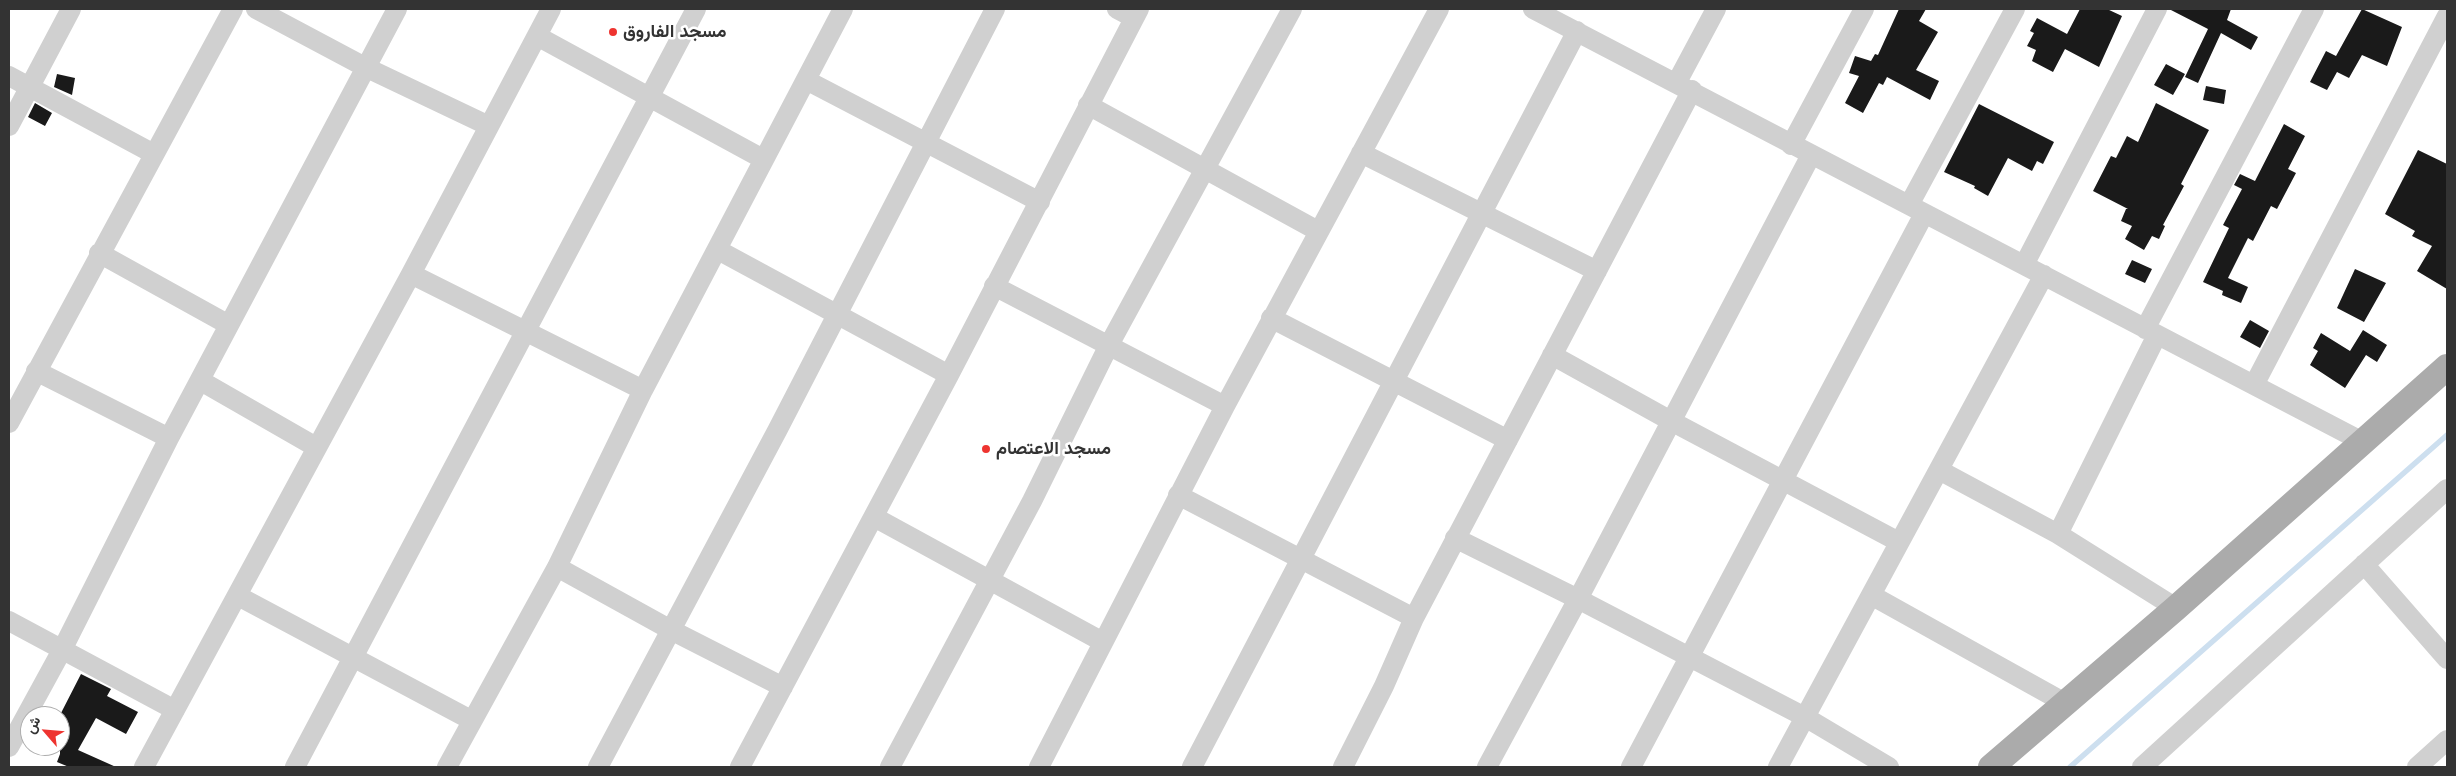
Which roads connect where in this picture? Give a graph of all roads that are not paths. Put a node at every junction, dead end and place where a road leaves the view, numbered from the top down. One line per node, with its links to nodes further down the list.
1 (71, 9): 25 (street)
2 (233, 9): 33 (street)
3 (256, 9): 21 (street)
4 (396, 9): 21 (street)
5 (551, 9): 20 (street)
6 (696, 9): 26 (street)
7 (843, 9): 23 (street)
8 (996, 9): 30 (street)
9 (1292, 9): 36 (street)
10 (1439, 9): 32 (street)
11 (1533, 9): 19 (street)
12 (1716, 9): 24 (street)
13 (1864, 9): 31 (street)
14 (2016, 9): 38 (street)
15 (2158, 9): 43 (street)
16 (2314, 9): 52 (street)
17 (1130, 12): 27 (street)
18 (2447, 16): 60 (street)
19 (1577, 31): 24 (street); 39 (street)
20 (536, 36): 26 (street); 29 (street)
21 (366, 67): 29 (street); 50 (street)
22 (9, 76): 25 (street)
23 (806, 80): 30 (street); 35 (street)
24 (1684, 86): 31 (street); 44 (street)
25 (29, 87): 28 (street); 33 (street)
26 (649, 98): 35 (street); 51 (street)
27 (1088, 105): 36 (street); 37 (street)
28 (9, 126)
29 (489, 126): 45 (street)
30 (926, 142): 37 (street); 48 (street)
31 (1791, 145): 34 (street)
32 (1361, 153): 39 (street); 40 (street)
33 (154, 154): 42 (street)
34 (1811, 155): 38 (street); 63 (street)
35 (763, 159): 41 (street)
36 (1205, 169): 40 (street); 53 (street)
37 (1040, 202): 47 (street)
38 (1916, 209): 43 (street); 70 (street)
39 (1482, 212): 44 (street); 59 (street)
40 (1318, 232): 49 (street)
41 (718, 250): 48 (street); 61 (street)
42 (99, 253): 50 (street); 56 (street)
43 (2024, 265): 46 (street)
44 (1597, 270): 54 (street)
45 (411, 274): 51 (street); 68 (street)
46 (2044, 275): 52 (street); 69 (street)
47 (994, 286): 53 (street); 57 (street)
48 (837, 314): 57 (street); 87 (street)
49 (1271, 318): 59 (street); 62 (street)
50 (229, 325): 58 (street)
51 (526, 331): 61 (street); 90 (street)
52 (2151, 332): 60 (street); 74 (street)
53 (1110, 345): 62 (street); 80 (street)
54 (1552, 355): 63 (street); 66 (street)
55 (2447, 367): 67 (main road)
56 (36, 371): 64 (street); 65 (street)
57 (949, 376): 73 (street)
58 (200, 381): 65 (street); 68 (street)
59 (1393, 383): 66 (street); 77 (street)
60 (2254, 385): 67 (street)
61 (643, 390): 79 (street)
62 (1225, 406): 72 (street)
63 (1671, 421): 70 (street); 83 (street)
64 (9, 423)
65 (169, 438): 89 (street)
66 (1508, 440): 75 (street)
67 (2363, 442): 84 (main road)
68 (316, 447): 81 (street)
69 (1939, 470): 74 (street); 76 (street)
70 (1782, 480): 76 (street); 91 (street)
71 (2447, 489): 78 (street)
72 (1178, 496): 77 (street); 88 (street)
73 (874, 517): 80 (street); 93 (street)
74 (2058, 534): 84 (street)
75 (1456, 538): 83 (street); 85 (street)
76 (1899, 542): 82 (street)
77 (1302, 560): 85 (street); 107 (street)
78 (2364, 564): 92 (street); 114 (street)
79 (557, 567): 87 (street); 97 (street)
80 (988, 580): 88 (street); 105 (street)
81 (238, 596): 90 (street); 95 (street)
82 (1871, 596): 94 (street); 96 (street)
83 (1578, 599): 91 (street); 109 (street)
84 (2176, 608): 94 (main road)
85 (1414, 618): 108 (street)
86 (9, 621): 89 (street)
87 (671, 630): 93 (street); 103 (street)
88 (1103, 642): 106 (street)
89 (62, 650): 95 (street); 99 (street)
90 (354, 657): 97 (street); 101 (street)
91 (1688, 657): 96 (street); 110 (street)
92 (2447, 659)
93 (783, 687): 104 (street)
94 (2065, 703): 113 (main road)
95 (175, 710): 100 (street)
96 (1805, 718): 111 (street); 112 (street)
97 (471, 720): 102 (street)
98 (2447, 740): 115 (street)
99 (9, 747)
100 (144, 767)
101 (295, 767)
102 (447, 767)
103 (598, 767)
104 (740, 767)
105 (890, 767)
106 (1039, 767)
107 (1192, 767)
108 (1343, 767)
109 (1487, 767)
110 (1631, 767)
111 (1778, 767)
112 (1889, 767)
113 (1991, 767)
114 (2142, 767)
115 (2417, 767)

